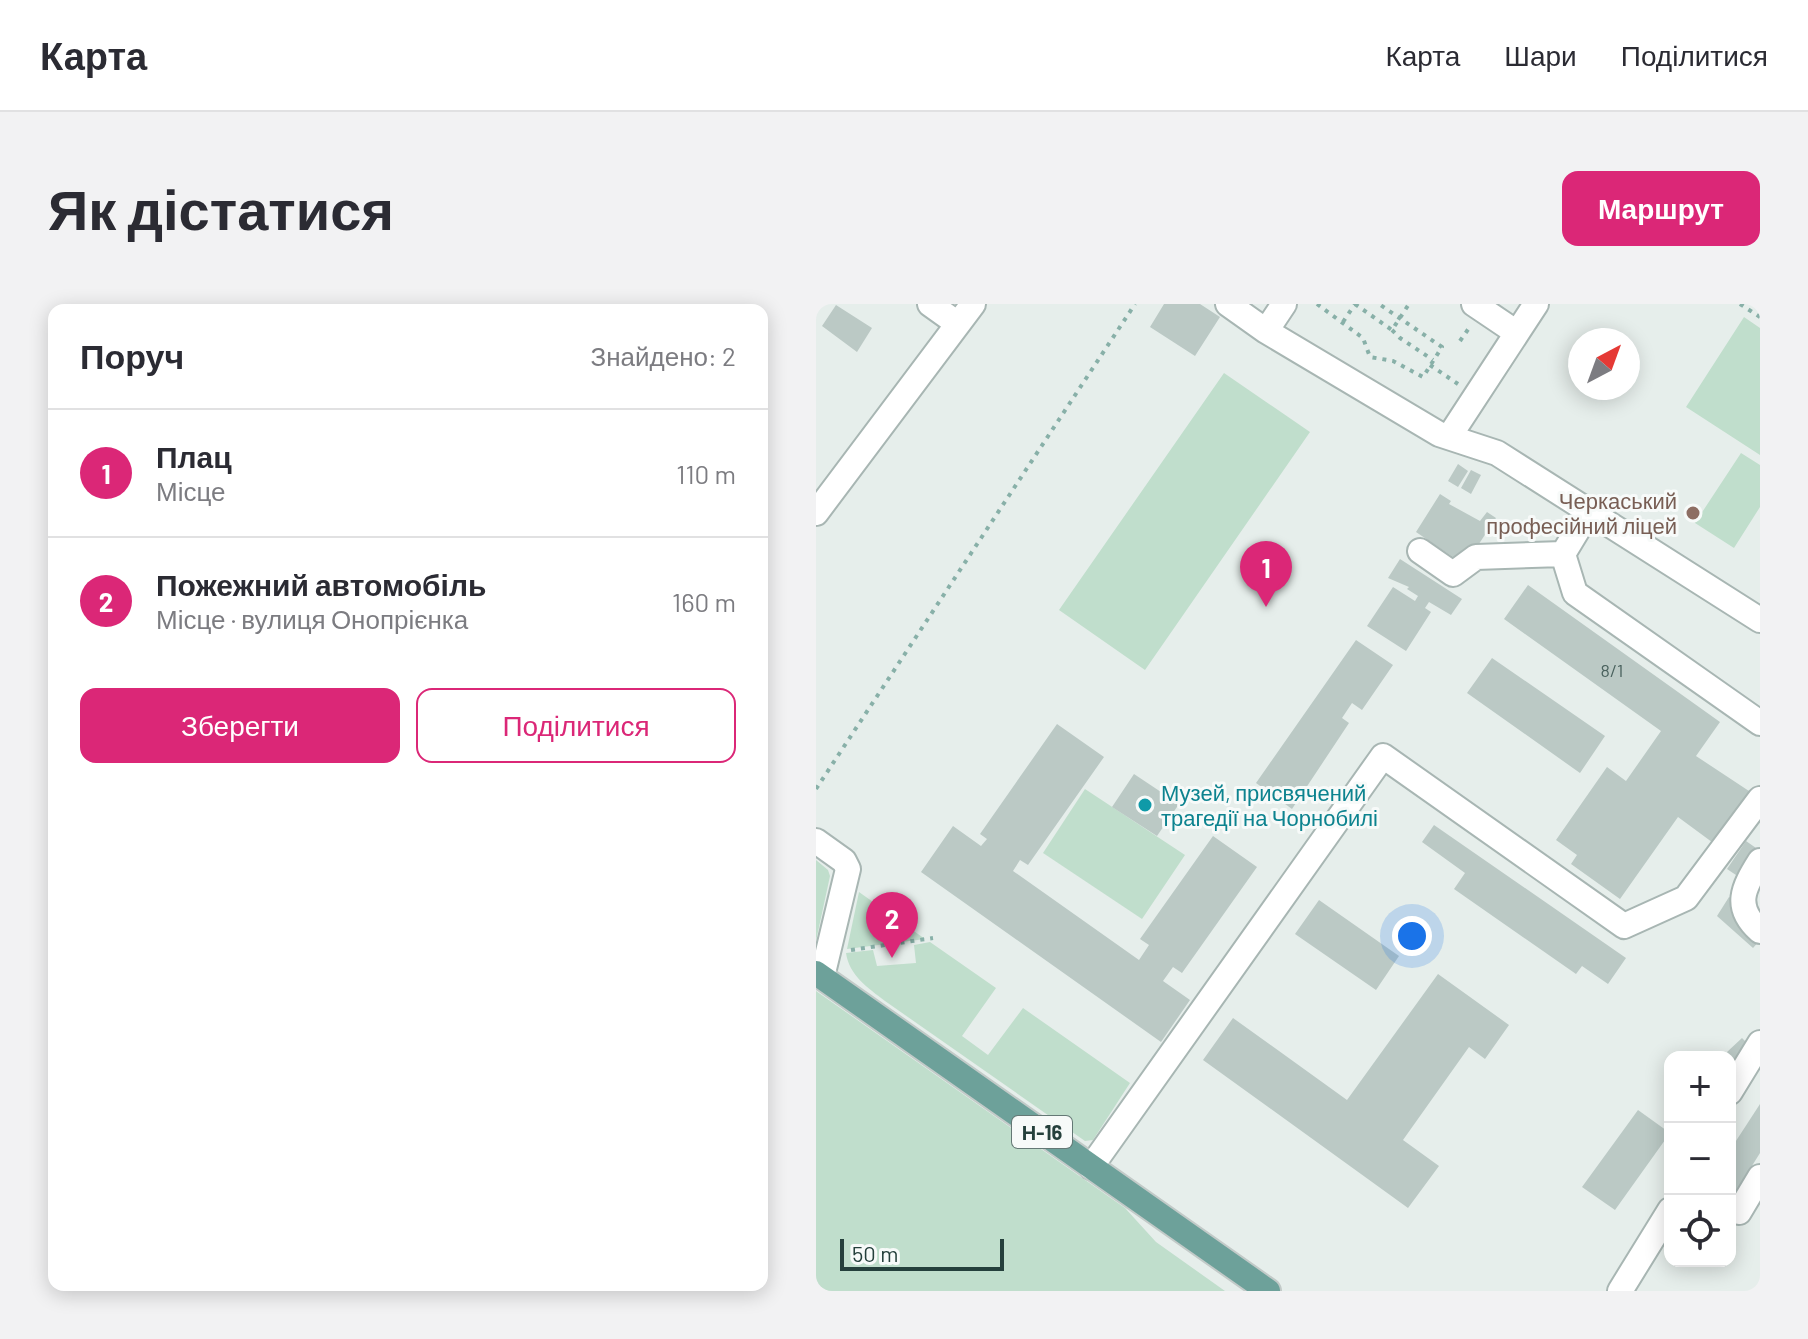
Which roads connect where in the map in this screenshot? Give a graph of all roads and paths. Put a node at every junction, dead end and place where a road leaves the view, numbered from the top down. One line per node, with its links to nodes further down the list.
1 (930, 304): 16 (street)
2 (973, 304): 16 (street)
3 (1135, 304): 29 (path)
4 (1228, 304): 18 (street)
5 (1284, 304): 18 (street)
6 (1317, 304): 15 (path)
7 (1355, 304): 15 (path); 17 (path)
8 (1379, 304): 14 (path)
9 (1409, 304): 14 (path)
10 (1474, 304): 19 (street)
11 (1536, 304): 19 (street)
12 (1740, 304): 13 (path)
13 (1760, 317)
14 (1400, 318): 17 (path); 20 (path)
15 (1343, 322): 20 (path)
16 (958, 324): 24 (street)
17 (1392, 330): 20 (path)
18 (1266, 331): 22 (street)
19 (1517, 333): 21 (street)
20 (1432, 363): 21 (path)
21 (1476, 396): 22 (street)
22 (1449, 437): 23 (street)
23 (1589, 511): 26 (street); 27 (street)
24 (816, 513)
25 (1420, 551): 26 (street)
26 (1563, 554): 28 (street)
27 (1760, 620)
28 (1760, 723)
29 (816, 789)
30 (1760, 799): 39 (street)
31 (816, 841): 36 (street)
32 (1760, 861): 33 (street)
33 (1760, 931)
34 (933, 938): 35 (path)
35 (845, 951)
36 (819, 975): 39 (main road, Н-16)
37 (1760, 1043): 38 (street)
38 (1736, 1082)
39 (1091, 1167): 43 (main road, Н-16)
40 (1760, 1177): 41 (street)
41 (1739, 1212)
42 (1664, 1220): 44 (street)
43 (1268, 1291)
44 (1620, 1291)

